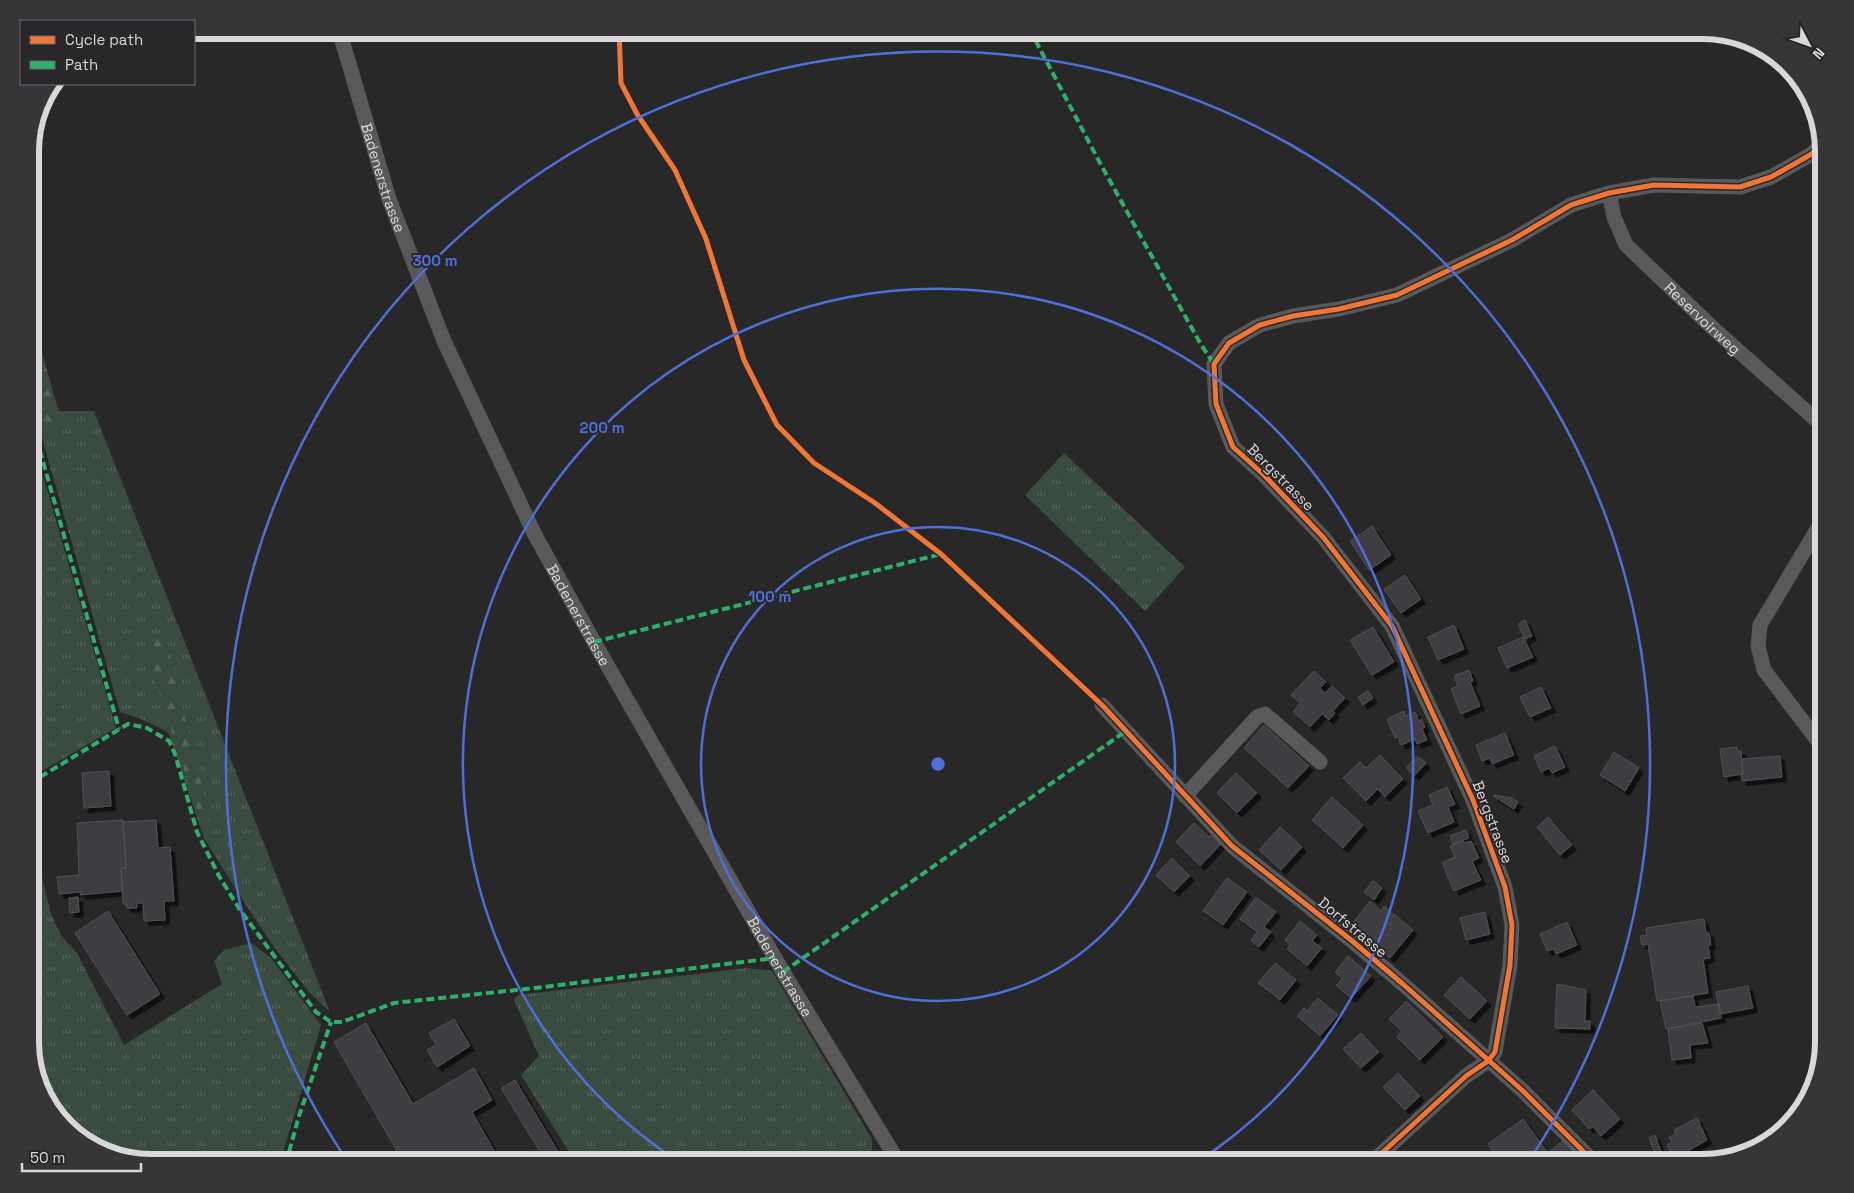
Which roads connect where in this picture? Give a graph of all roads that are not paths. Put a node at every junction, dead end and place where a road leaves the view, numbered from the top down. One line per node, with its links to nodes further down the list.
1 (342, 39): 11 (street, Badenerstrasse)
2 (1815, 151): 3 (street, Bergstrasse)
3 (1609, 193): 4 (street, Reservoirweg); 10 (street, Bergstrasse)
4 (1815, 419)
5 (1815, 533): 7 (street)
6 (1102, 705): 9 (street, Dorfstrasse)
7 (1815, 737)
8 (1320, 762): 9 (street)
9 (1185, 796): 10 (street, Dorfstrasse)
10 (1488, 1061): 12 (street); 13 (street, Dorfstrasse)
11 (894, 1154)
12 (1380, 1154)
13 (1586, 1154)

